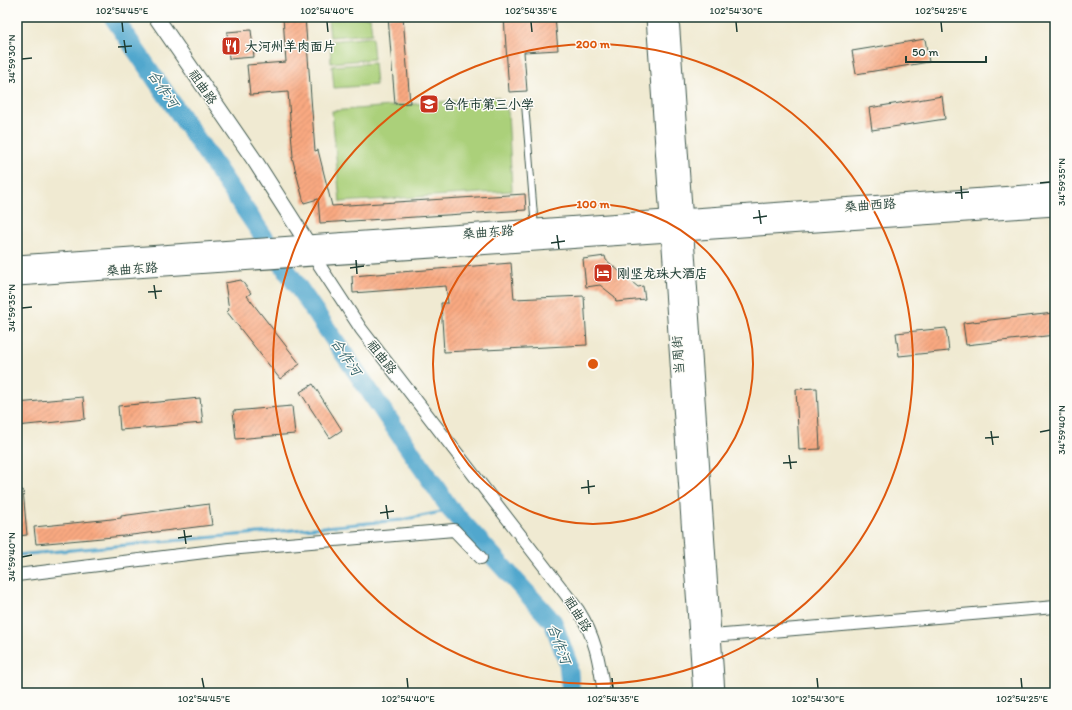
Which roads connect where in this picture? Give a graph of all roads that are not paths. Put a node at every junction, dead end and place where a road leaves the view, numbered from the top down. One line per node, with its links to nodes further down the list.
1 (156, 17): 9 (street, 祖曲路)
2 (655, 17): 7 (main road, 当周街)
3 (670, 17): 7 (main road, 当周街)
4 (525, 104): 8 (lane)
5 (1055, 192): 7 (main road, 桑曲西路)
6 (1055, 207): 7 (main road, 桑曲西路)
7 (677, 226): 8 (main road, 桑曲东路); 9 (main road, 桑曲东路); 16 (main road, 当周街); 18 (main road, 当周街)
8 (535, 229): 9 (main road, 桑曲东路)
9 (303, 251): 10 (main road); 17 (street, 祖曲路)
10 (244, 255): 11 (main road, 桑曲东路); 12 (main road, 桑曲东路)
11 (17, 264)
12 (17, 277)
13 (481, 558): 14 (street)
14 (17, 575)
15 (1055, 607): 16 (street)
16 (712, 636): 19 (main road, 当周街)
17 (604, 693)
18 (702, 693)
19 (716, 693)

